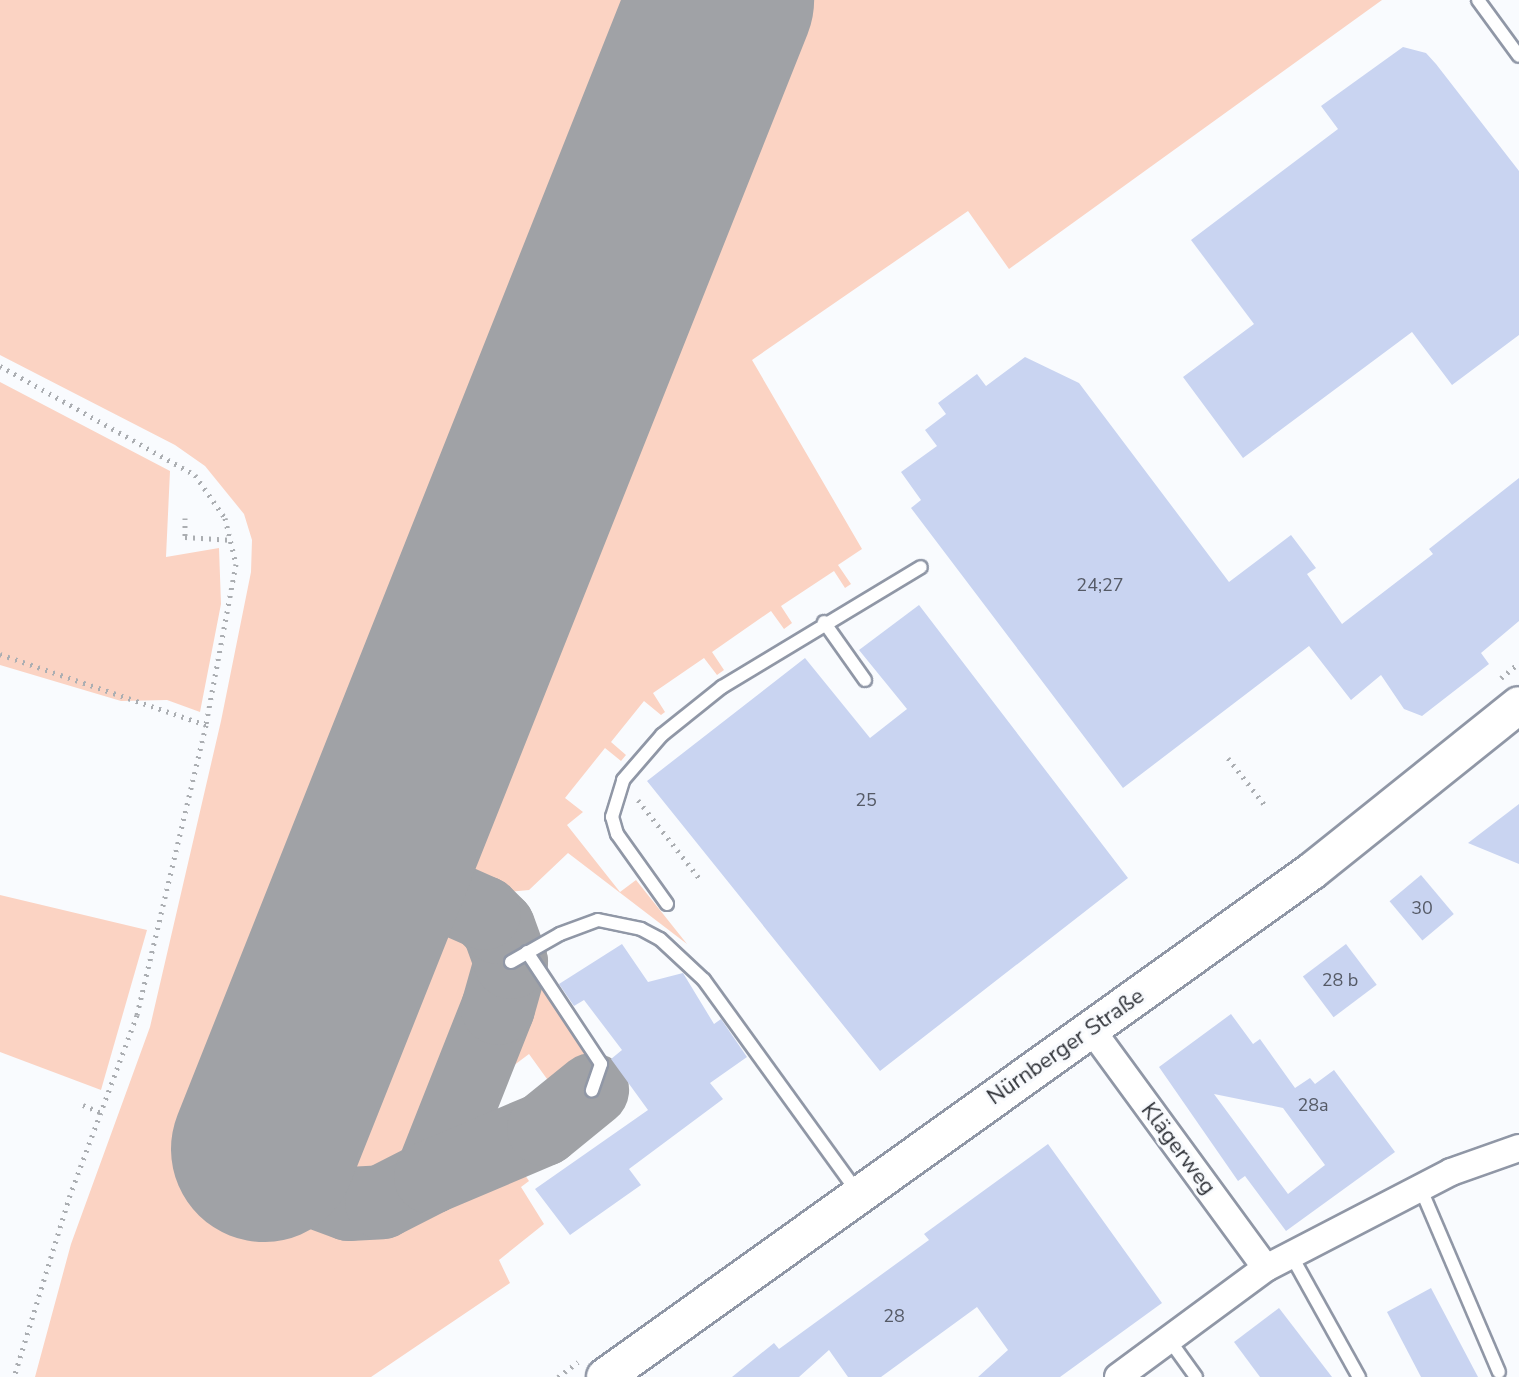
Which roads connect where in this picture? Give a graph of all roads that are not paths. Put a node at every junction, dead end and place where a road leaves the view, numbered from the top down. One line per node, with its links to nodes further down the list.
1 (1478, 0): 2 (lane)
2 (1519, 56)
3 (921, 567): 4 (lane)
4 (824, 622): 5 (lane); 7 (lane)
5 (865, 680)
6 (1519, 705): 10 (main road, Nürnberger Straße)
7 (667, 904)
8 (527, 952): 9 (lane); 11 (lane); 14 (lane)
9 (511, 962)
10 (1091, 1029): 14 (main road, Nürnberger Straße); 16 (street, Klägerweg)
11 (592, 1090)
12 (1519, 1148): 13 (street)
13 (1420, 1187): 15 (street); 18 (lane)
14 (859, 1196): 19 (main road, Nürnberger Straße)
15 (1291, 1255): 16 (street); 22 (lane)
16 (1266, 1268): 17 (street)
17 (1168, 1338): 20 (street); 21 (lane)
18 (1499, 1372)
19 (605, 1377)
20 (1118, 1377)
21 (1196, 1377)
22 (1359, 1377)

